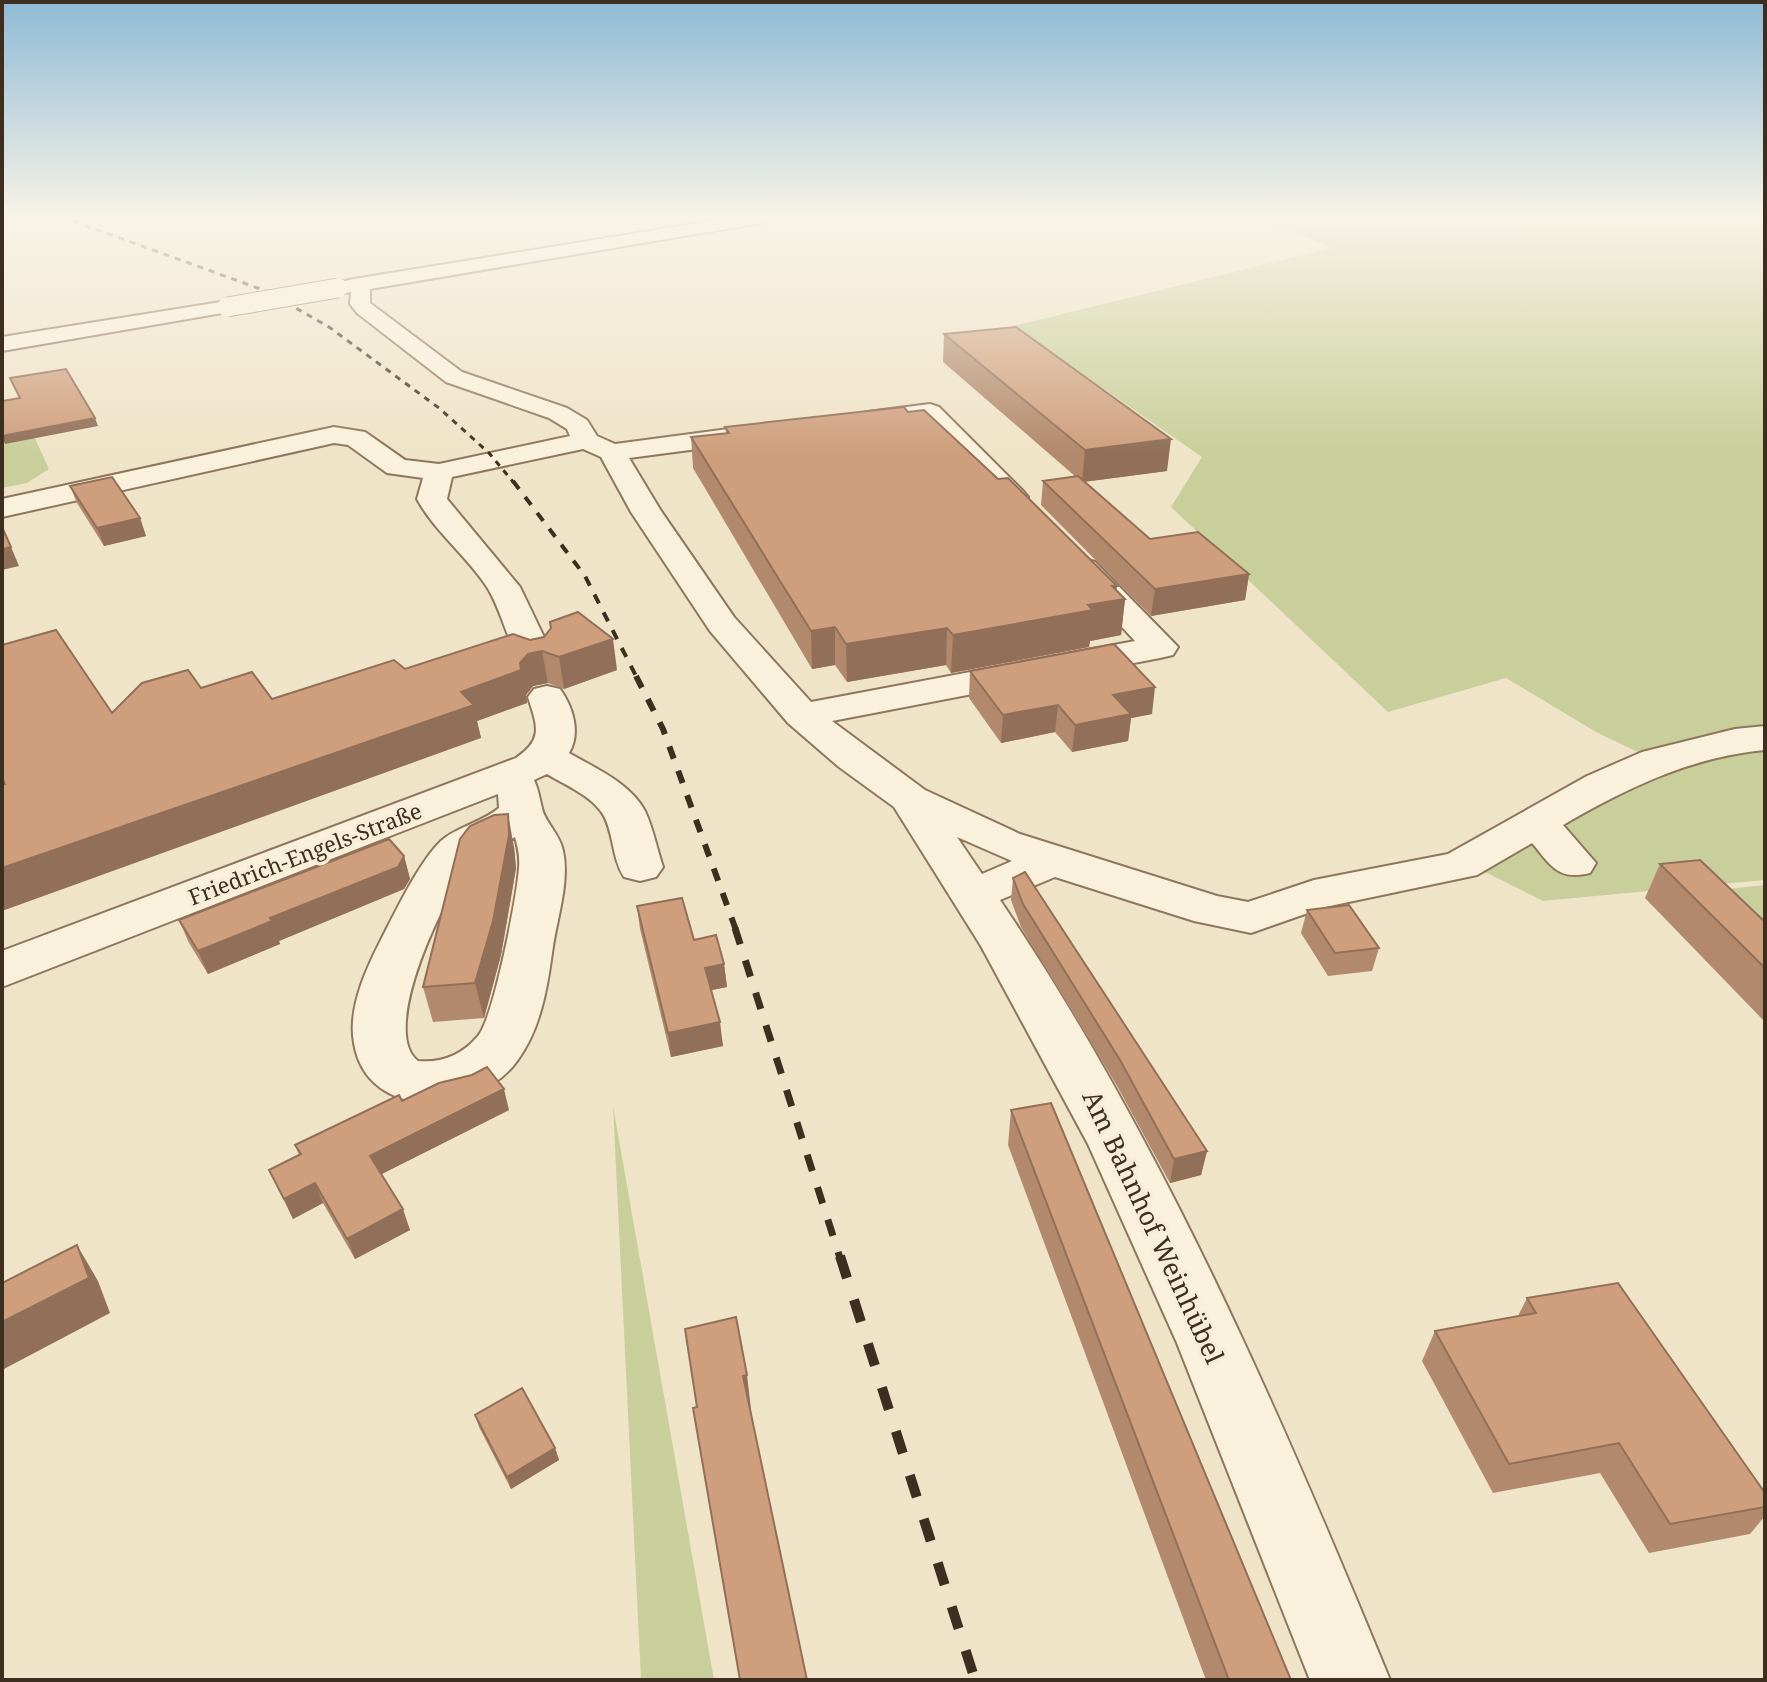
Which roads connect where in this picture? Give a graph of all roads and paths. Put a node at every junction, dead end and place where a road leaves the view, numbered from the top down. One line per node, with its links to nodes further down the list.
1 (295, 295): 3 (street, bridge)
2 (361, 295): 6 (street, Am Bahnhof Weinhübel)
3 (2, 344)
4 (839, 423): 9 (street)
5 (778, 431): 6 (street)
6 (599, 446): 7 (street); 13 (street, Am Bahnhof Weinhübel)
7 (439, 472): 8 (street); 11 (street)
8 (2, 508)
9 (1029, 513)
10 (1061, 546): 13 (street)
11 (536, 658)
12 (547, 697): 15 (street)
13 (802, 715): 16 (street, Am Bahnhof Weinhübel)
14 (1765, 738): 17 (street, Am Bahnhof Weinhübel)
15 (526, 782): 15 (street); 20 (street); 22 (street, Friedrich-Engels-Straße)
16 (910, 799): 18 (street, Am Bahnhof Weinhübel); 21 (street, Am Bahnhof Weinhübel)
17 (1537, 823): 18 (street, Am Bahnhof Weinhübel); 19 (street)
18 (1053, 861): 21 (street)
19 (1574, 863)
20 (640, 867)
21 (972, 895): 23 (street, Am Bahnhof Weinhübel)
22 (2, 970)
23 (1350, 1680)

